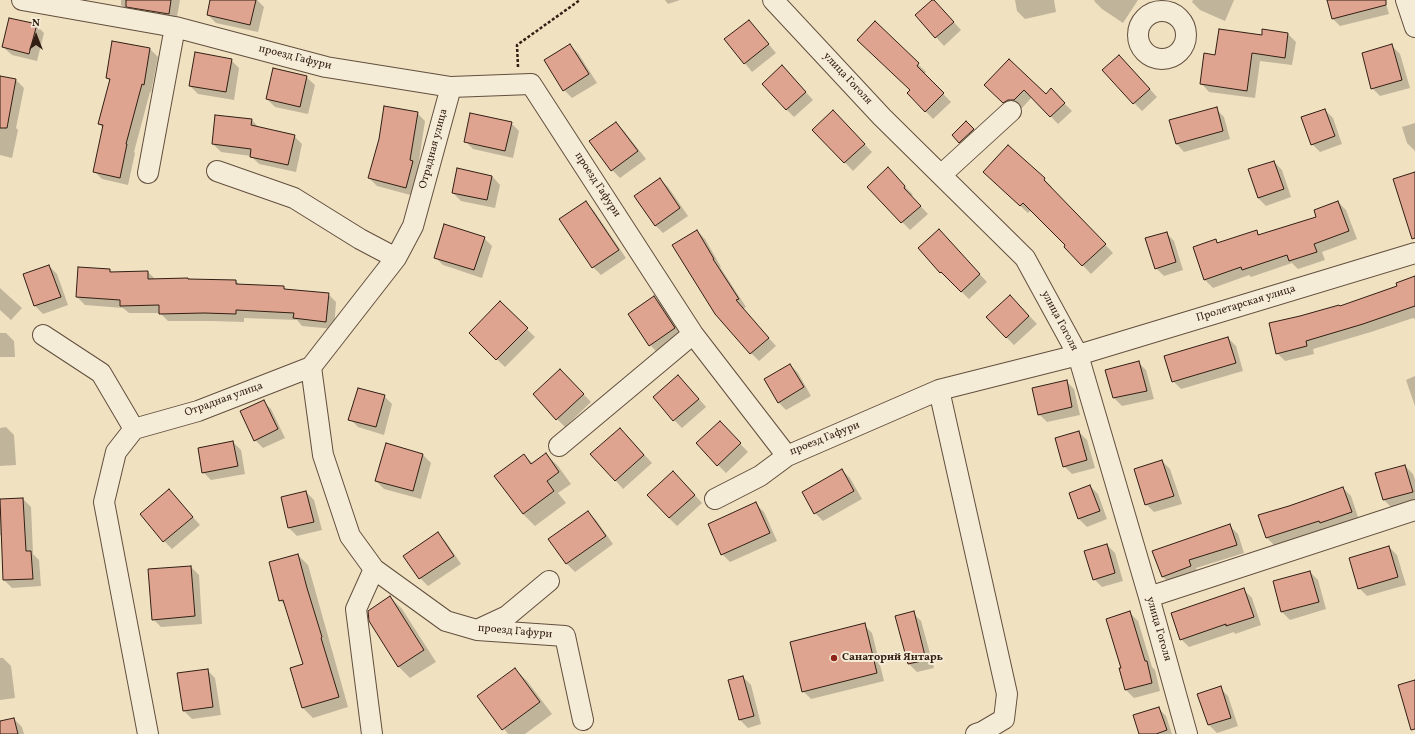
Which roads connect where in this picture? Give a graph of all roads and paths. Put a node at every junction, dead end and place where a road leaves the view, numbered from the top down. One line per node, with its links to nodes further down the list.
1 (22, 0): 5 (street, проезд Гафури)
2 (580, 0): 7 (path)
3 (773, 0): 12 (street, улица Гоголя)
4 (1406, 0): 6 (street)
5 (175, 27): 8 (street, проезд Гафури); 11 (street)
6 (1415, 28)
7 (519, 84): 8 (street, проезд Гафури); 15 (street, проезд Гафури)
8 (451, 87): 14 (street, Отрадная улица)
9 (1011, 111): 12 (street)
10 (217, 171): 14 (street)
11 (148, 173)
12 (941, 175): 17 (street, улица Гоголя)
13 (1415, 253): 17 (street, Пролетарская улица)
14 (396, 258): 18 (street, Отрадная улица)
15 (693, 334): 21 (street); 22 (street, проезд Гафури)
16 (43, 335): 20 (street)
17 (1078, 355): 19 (street, проезд Гафури); 27 (street, улица Гоголя)
18 (311, 367): 20 (street, Отрадная улица); 25 (street, проезд Гафури)
19 (939, 390): 22 (street, проезд Гафури); 32 (street)
20 (134, 429): 30 (street)
21 (559, 446)
22 (786, 456): 23 (street)
23 (715, 499)
24 (1415, 510): 27 (street)
25 (374, 568): 28 (street, проезд Гафури); 31 (street)
26 (549, 581): 28 (street)
27 (1149, 597): 33 (street, улица Гоголя)
28 (478, 630): 29 (street, проезд Гафури)
29 (583, 720)
30 (148, 734)
31 (372, 734)
32 (976, 734)
33 (1188, 734)

